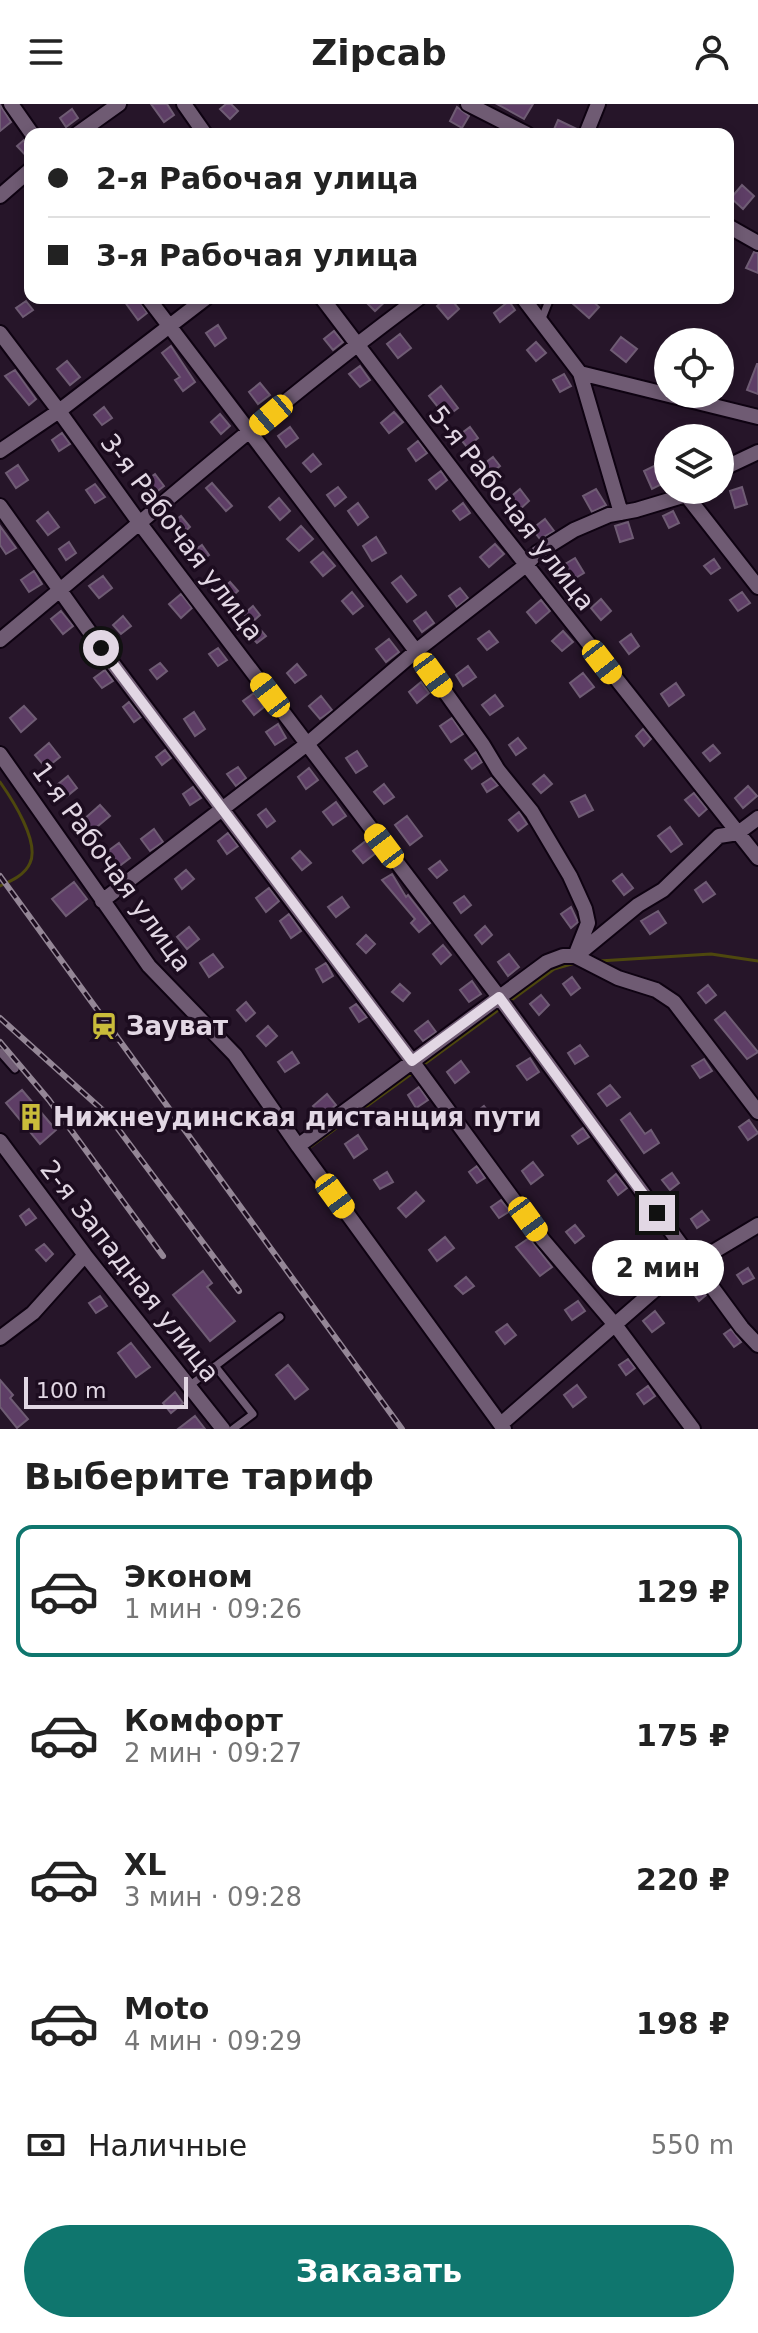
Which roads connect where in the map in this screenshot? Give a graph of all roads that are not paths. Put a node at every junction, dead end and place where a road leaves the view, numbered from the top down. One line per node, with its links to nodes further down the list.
1 (11, 104): 6 (street)
2 (119, 104): 7 (street)
3 (184, 104): 8 (street)
4 (468, 104): 9 (street)
5 (598, 104): 10 (street)
6 (28, 128)
7 (85, 128)
8 (201, 128)
9 (515, 128)
10 (588, 128)
11 (24, 175): 12 (street)
12 (0, 196)
13 (734, 229): 14 (street)
14 (758, 243)
15 (152, 304): 22 (street)
16 (198, 304): 22 (street)
17 (326, 304): 24 (street, 5-я Рабочая улица)
18 (411, 304): 24 (street)
19 (528, 304): 21 (street)
20 (548, 304): 21 (lane)
21 (541, 321): 25 (street)
22 (168, 326): 26 (street); 28 (street)
23 (0, 333): 26 (street, 3-я Рабочая улица)
24 (355, 345): 28 (street); 37 (street, 5-я Рабочая улица)
25 (580, 373): 27 (street); 35 (street)
26 (59, 411): 29 (street); 36 (street, 3-я Рабочая улица)
27 (758, 417)
28 (250, 433): 36 (street); 41 (street)
29 (0, 451)
30 (758, 452): 31 (street)
31 (734, 463)
32 (654, 503): 35 (street)
33 (697, 504): 38 (street)
34 (0, 506): 39 (street)
35 (621, 513): 37 (street)
36 (138, 521): 39 (street); 42 (street, 3-я Рабочая улица)
37 (526, 565): 41 (street); 46 (street, 5-я Рабочая улица)
38 (758, 587)
39 (60, 590): 40 (street); 44 (street)
40 (0, 640)
41 (416, 651): 42 (street); 49 (street)
42 (307, 744): 44 (street); 50 (street, 3-я Рабочая улица)
43 (0, 754): 48 (street, 1-я Рабочая улица)
44 (222, 809): 48 (street); 52 (street)
45 (758, 818): 46 (street)
46 (738, 833): 47 (street, 5-я Рабочая улица); 49 (street)
47 (758, 858)
48 (102, 901): 56 (street, 1-я Рабочая улица)
49 (575, 956): 50 (street); 54 (street)
50 (499, 997): 52 (street); 59 (street, 3-я Рабочая улица)
51 (0, 1052): 53 (lane)
52 (412, 1061): 56 (street); 61 (street)
53 (15, 1069)
54 (758, 1112)
55 (0, 1141): 58 (street, 2-я Западная улица)
56 (298, 1146): 66 (street, 1-я Рабочая улица)
57 (758, 1225): 59 (street)
58 (85, 1255): 62 (street); 65 (street, 2-я Западная улица)
59 (692, 1261): 61 (street); 63 (street, 3-я Рабочая улица)
60 (280, 1317): 64 (lane)
61 (616, 1326): 66 (street); 69 (street)
62 (0, 1338)
63 (758, 1345)
64 (215, 1366): 65 (lane); 68 (lane)
65 (189, 1386): 67 (street, 2-я Западная улица)
66 (502, 1427)
67 (223, 1429)
68 (233, 1429)
69 (693, 1429)

